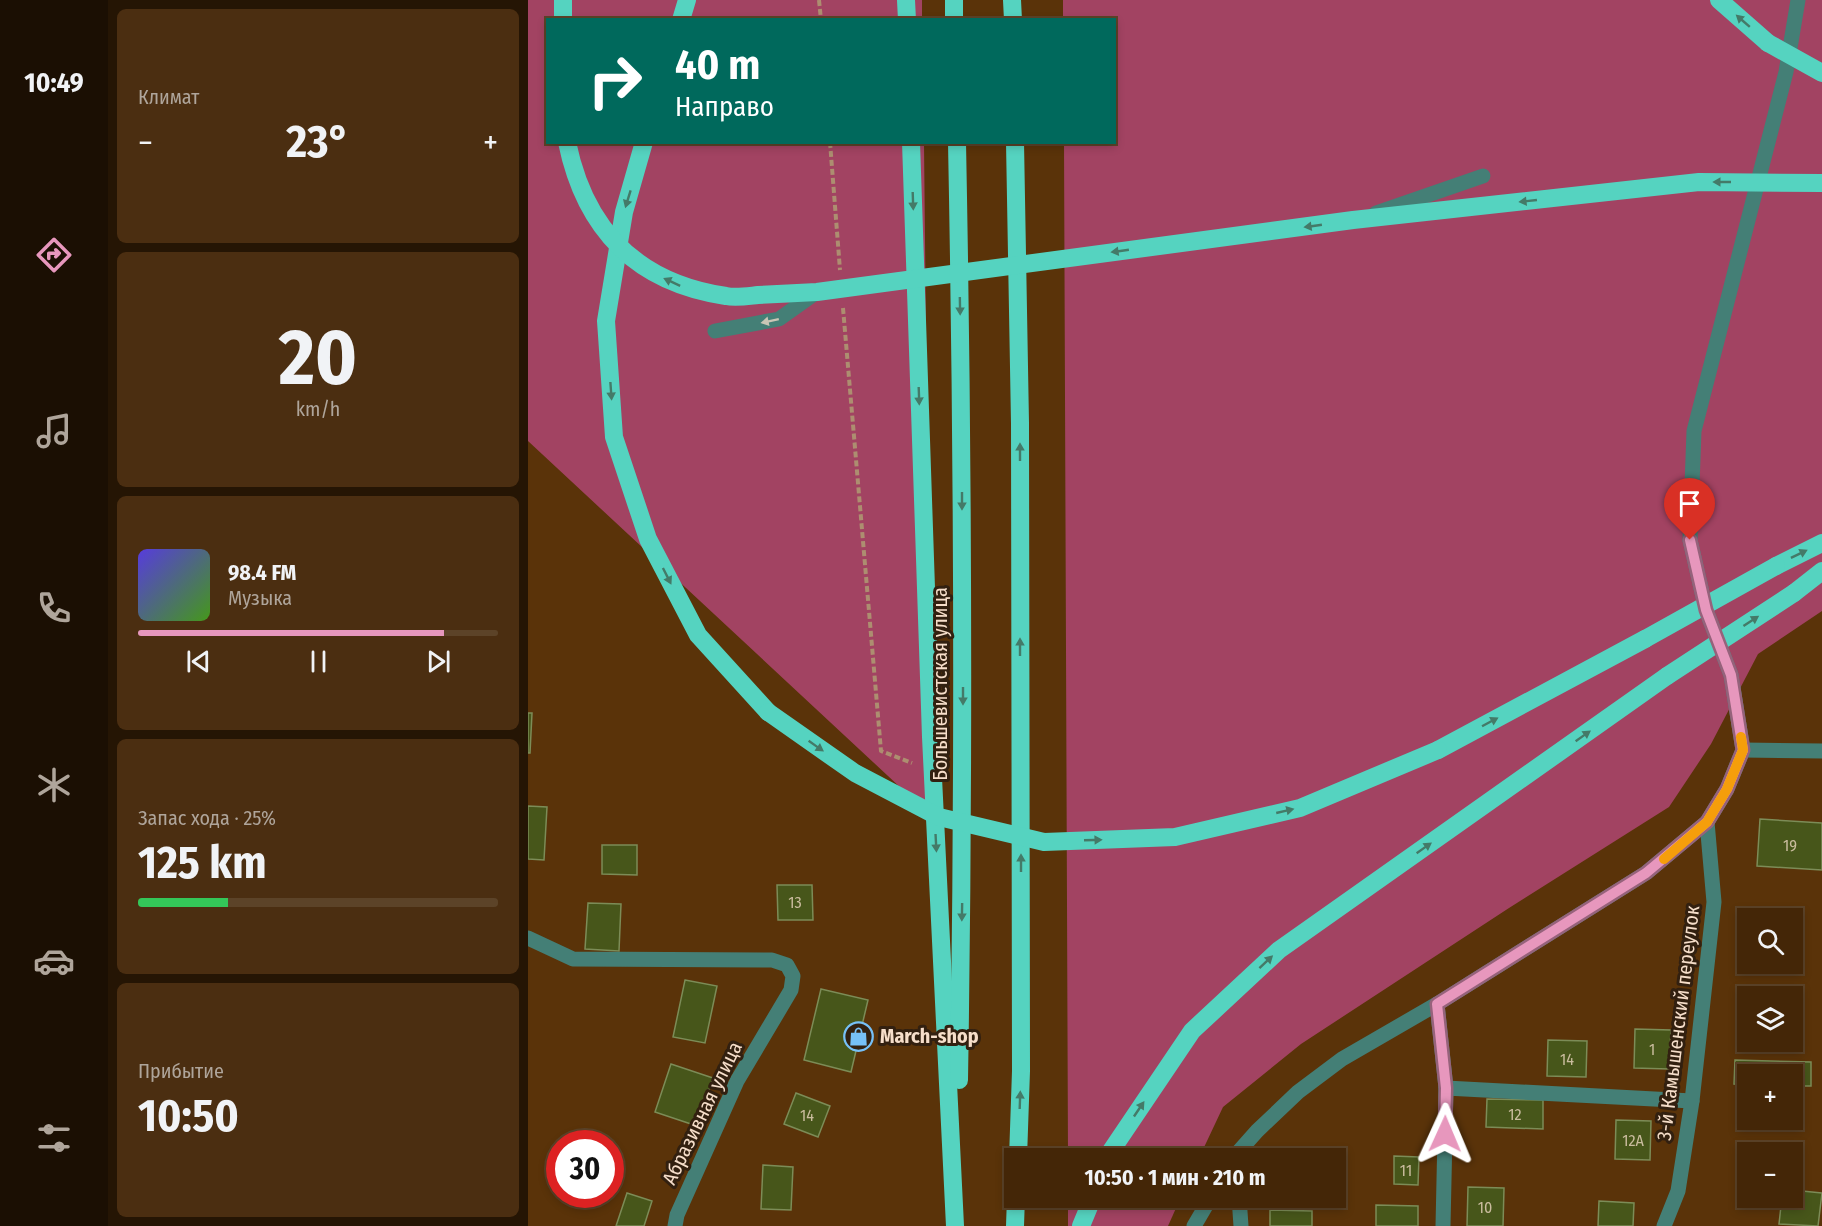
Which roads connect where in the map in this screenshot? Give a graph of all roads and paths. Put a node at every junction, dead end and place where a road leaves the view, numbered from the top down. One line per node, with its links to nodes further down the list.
1 (563, 0): 9 (highway)
2 (687, 0): 10 (highway)
3 (819, 0): 11 (path)
4 (906, 0): 12 (highway)
5 (954, 0): 13 (highway)
6 (1012, 0): 14 (highway)
7 (1719, 0): 15 (highway, one-way to 7, bridge)
8 (1798, 0): 31 (street)
9 (562, 18)
10 (682, 18)
11 (821, 18)
12 (907, 18)
13 (954, 18)
14 (1013, 18)
15 (1822, 73)
16 (568, 144): 26 (highway, one-way to 16, bridge)
17 (643, 144): 29 (highway, one-way to 29, bridge)
18 (830, 144): 25 (path)
19 (911, 144): 47 (highway, one-way to 47)
20 (957, 144): 47 (highway, Большевистская улица, one-way to 47)
21 (1015, 144): 39 (highway, one-way to 21)
22 (1484, 176): 24 (street, bridge)
23 (1822, 183): 24 (highway, one-way to 24, bridge)
24 (1353, 220): 26 (highway, one-way to 26, bridge)
25 (840, 271)
26 (817, 292): 28 (street, one-way to 28)
27 (843, 306): 33 (path)
28 (715, 331)
29 (1822, 543)
30 (1822, 571): 40 (highway, one-way to 30, bridge)
31 (1743, 750): 32 (street); 34 (street)
32 (1822, 752)
33 (918, 765)
34 (1707, 822): 36 (street); 38 (street, 3-й Камышенский переулок)
35 (528, 938): 46 (street, Абразивная улица)
36 (1437, 1004): 37 (street); 41 (street)
37 (1446, 1088): 38 (street); 52 (street)
38 (1692, 1101): 53 (street, 3-й Камышенский переулок)
39 (1018, 1148)
40 (1112, 1148)
41 (1242, 1148)
42 (1017, 1208): 48 (highway)
43 (1088, 1208): 49 (highway)
44 (1205, 1208): 50 (street)
45 (1240, 1208): 51 (street)
46 (675, 1226)
47 (955, 1226)
48 (1016, 1226)
49 (1081, 1226)
50 (1194, 1226)
51 (1241, 1226)
52 (1443, 1226)
53 (1664, 1226)

